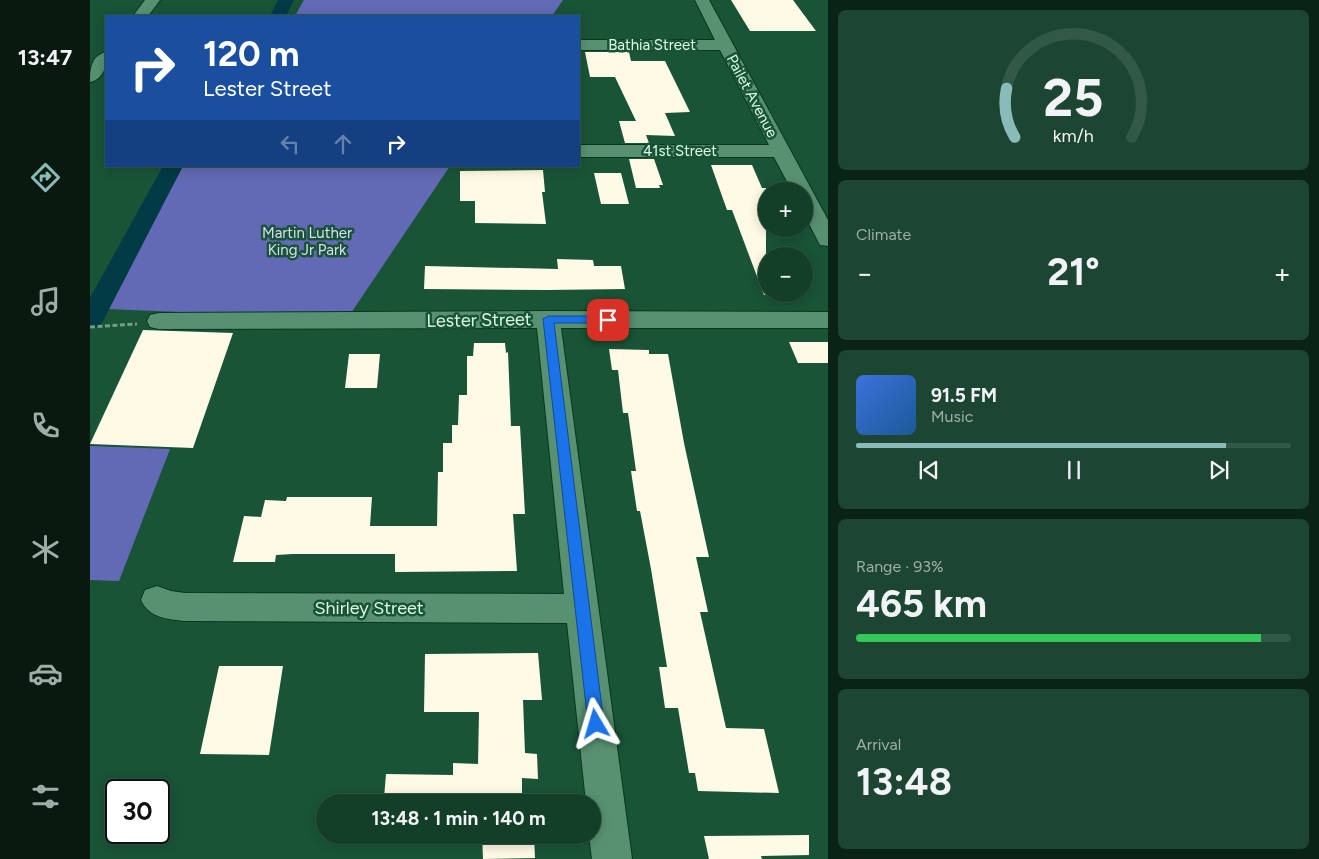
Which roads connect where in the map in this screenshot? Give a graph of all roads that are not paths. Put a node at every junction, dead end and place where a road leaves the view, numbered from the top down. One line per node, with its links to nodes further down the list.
1 (153, 0): 3 (street)
2 (702, 0): 5 (street, Pailet Avenue)
3 (141, 15)
4 (580, 44): 5 (street, Bathia Street)
5 (725, 45): 9 (street, Pailet Avenue)
6 (105, 58): 7 (street)
7 (90, 77)
8 (580, 151): 9 (street, 41st Street)
9 (780, 151): 10 (street, Pailet Avenue)
10 (797, 182)
11 (813, 212): 12 (street)
12 (828, 240)
13 (548, 319): 14 (street, Lester Street); 15 (street, Lester Street); 17 (street)
14 (828, 320)
15 (160, 322)
16 (157, 600): 17 (street, Shirley Street)
17 (582, 609): 18 (street)
18 (612, 859)

